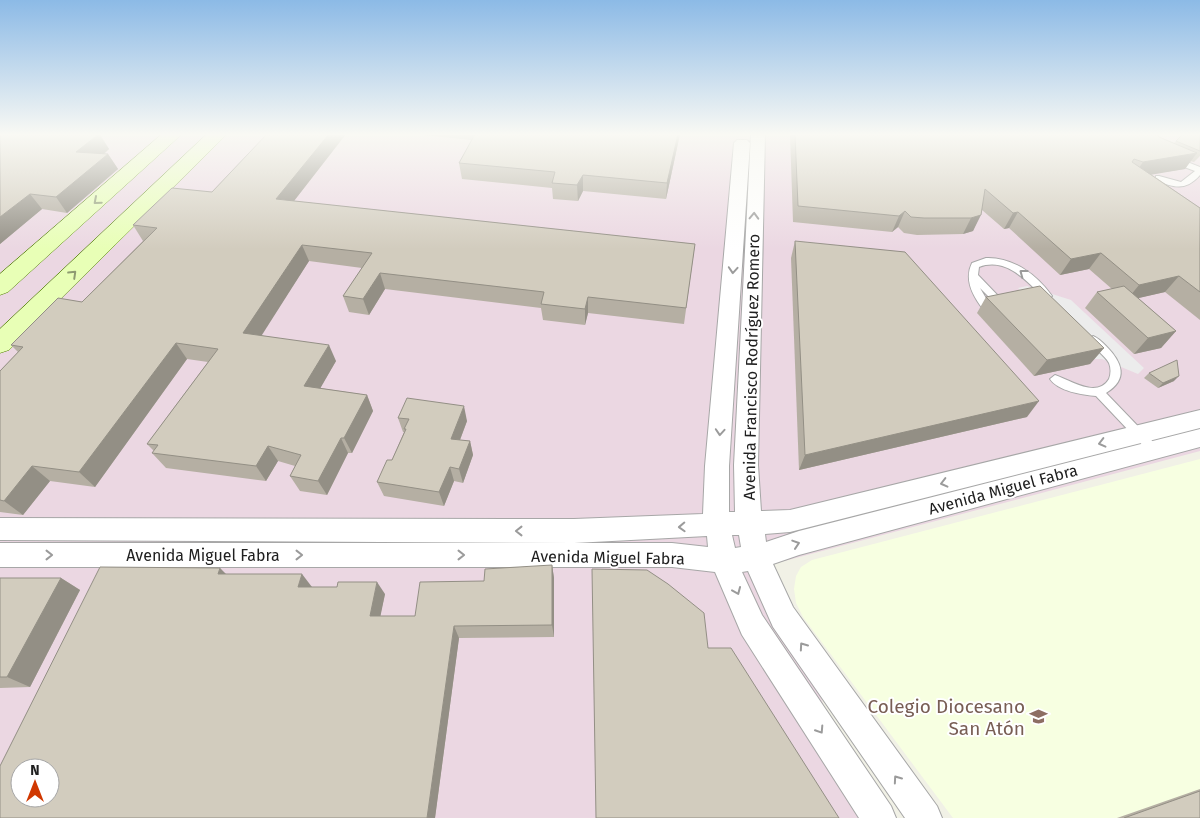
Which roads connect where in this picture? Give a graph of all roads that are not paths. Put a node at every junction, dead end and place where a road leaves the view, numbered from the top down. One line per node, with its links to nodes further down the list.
1 (130, 172): 8 (main road, one-way to 8)
2 (178, 172): 9 (main road, one-way to 2)
3 (740, 172): 23 (street, Avenida Francisco Rodríguez Romero, one-way to 23)
4 (757, 172): 22 (street, Avenida Francisco Rodríguez Romero, one-way to 4)
5 (1198, 172): 6 (lane)
6 (1159, 178)
7 (972, 274): 10 (lane, one-way to 7); 11 (lane); 12 (lane)
8 (5, 283): 9 (main road)
9 (50, 296): 14 (main road)
10 (1052, 300)
11 (1000, 303)
12 (986, 307)
13 (1087, 334): 18 (lane)
14 (0, 344)
15 (1070, 377): 17 (lane)
16 (1056, 379): 17 (lane)
17 (1084, 391): 18 (lane)
18 (1099, 392): 21 (lane)
19 (1200, 419): 21 (street, Avenida Miguel Fabra)
20 (1200, 438): 21 (street, Avenida Miguel Fabra)
21 (1146, 442): 22 (street, Avenida Miguel Fabra, one-way to 22); 26 (street, Avenida Miguel Fabra, one-way to 21)
22 (750, 523): 23 (street, Avenida Miguel Fabra); 26 (street, Avenida Francisco Rodríguez Romero)
23 (717, 526): 24 (street, Avenida Miguel Fabra, one-way to 24); 27 (street, Avenida Francisco Rodríguez Romero)
24 (0, 529)
25 (0, 556): 27 (street, Avenida Miguel Fabra, one-way to 27)
26 (756, 558): 27 (street, Avenida Miguel Fabra); 29 (street, Avenida Francisco Rodríguez Romero, one-way to 26)
27 (724, 561): 28 (street, Avenida Francisco Rodríguez Romero, one-way to 28)
28 (879, 818)
29 (925, 818)

